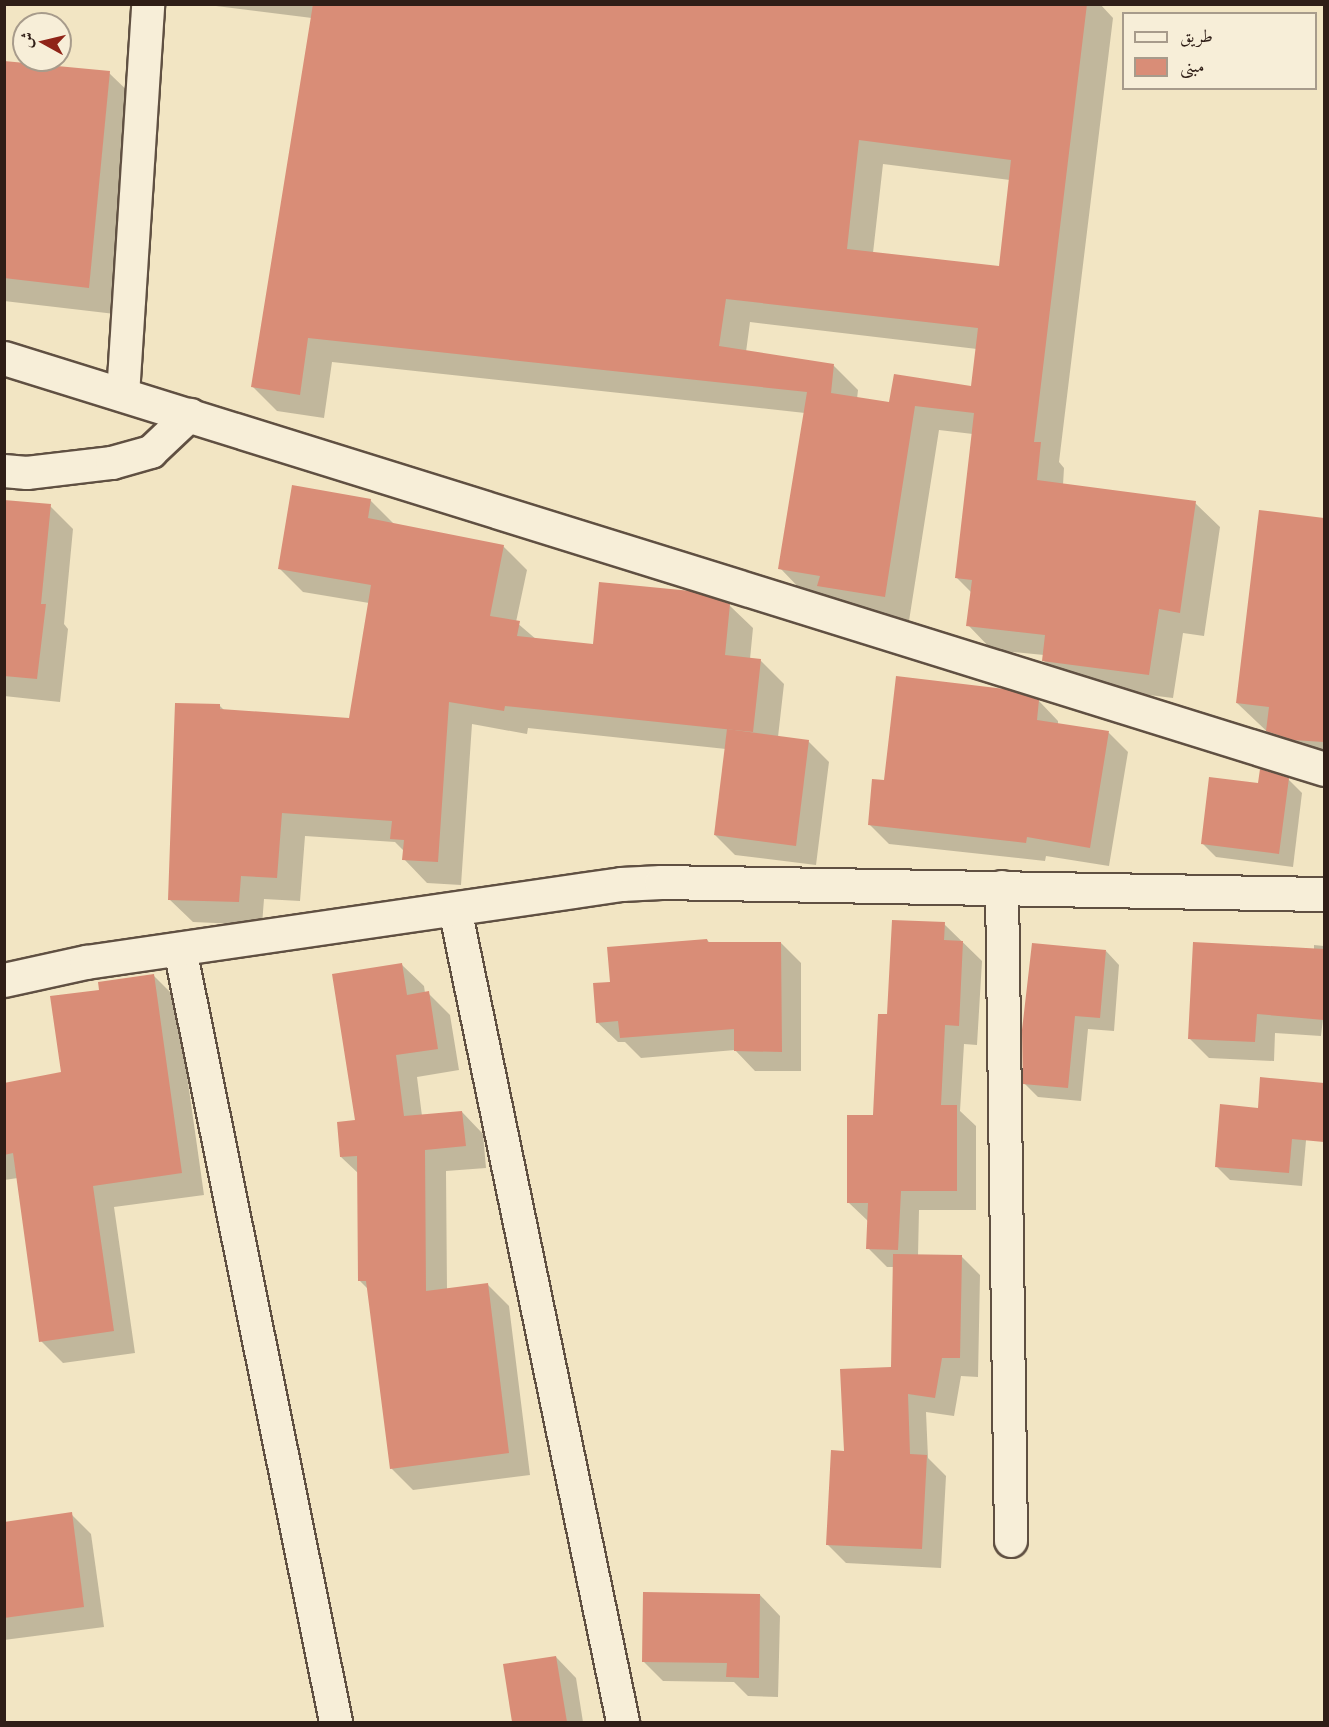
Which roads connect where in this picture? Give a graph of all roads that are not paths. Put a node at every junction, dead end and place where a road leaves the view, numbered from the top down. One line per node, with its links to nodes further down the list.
1 (147, 4): 3 (street)
2 (4, 358): 3 (street)
3 (123, 395): 4 (street)
4 (190, 415): 5 (street); 6 (street)
5 (4, 471)
6 (1324, 769)
7 (1002, 887): 8 (street); 9 (street); 12 (street)
8 (1324, 894)
9 (456, 909): 10 (street); 14 (street)
10 (180, 949): 11 (street); 13 (street)
11 (4, 980)
12 (1011, 1541)
13 (336, 1722)
14 (623, 1722)

